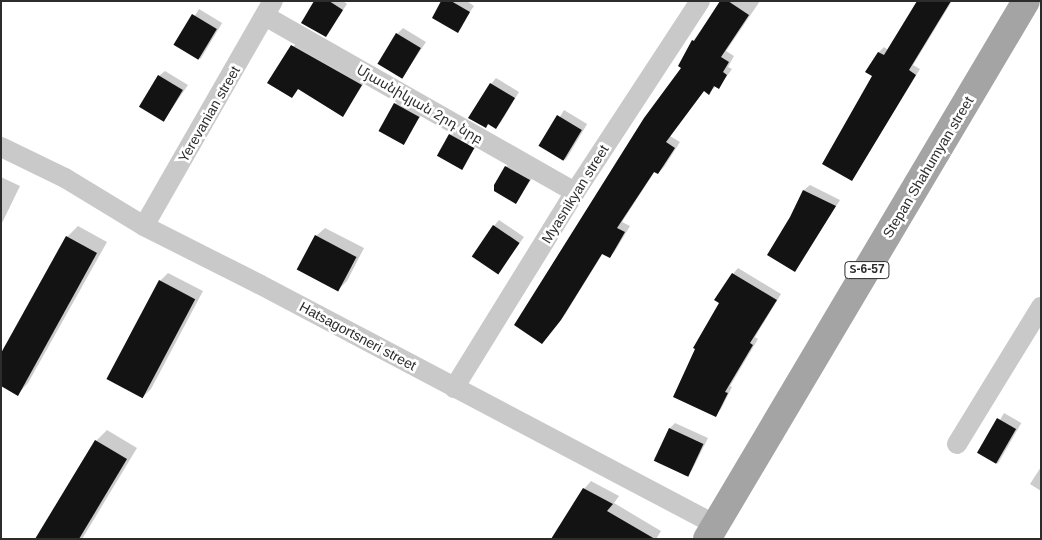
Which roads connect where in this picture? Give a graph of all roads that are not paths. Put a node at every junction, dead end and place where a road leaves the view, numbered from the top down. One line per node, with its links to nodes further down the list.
1 (700, 1): 5 (street, Myasnikyan street)
2 (1026, 1): 10 (main road, Stepan Shahumyan street / Տ-6-57)
3 (269, 9): 5 (street, Մյասնիկյան 2րդ նրբ); 6 (street, Yerevanian street)
4 (1, 147): 6 (street, Hatsagortsneri street)
5 (576, 192): 8 (street, Myasnikyan street)
6 (144, 226): 8 (street, Hatsagortsneri street)
7 (1041, 307): 9 (street)
8 (454, 388): 10 (street, Hatsagortsneri street)
9 (957, 444)
10 (712, 532)

